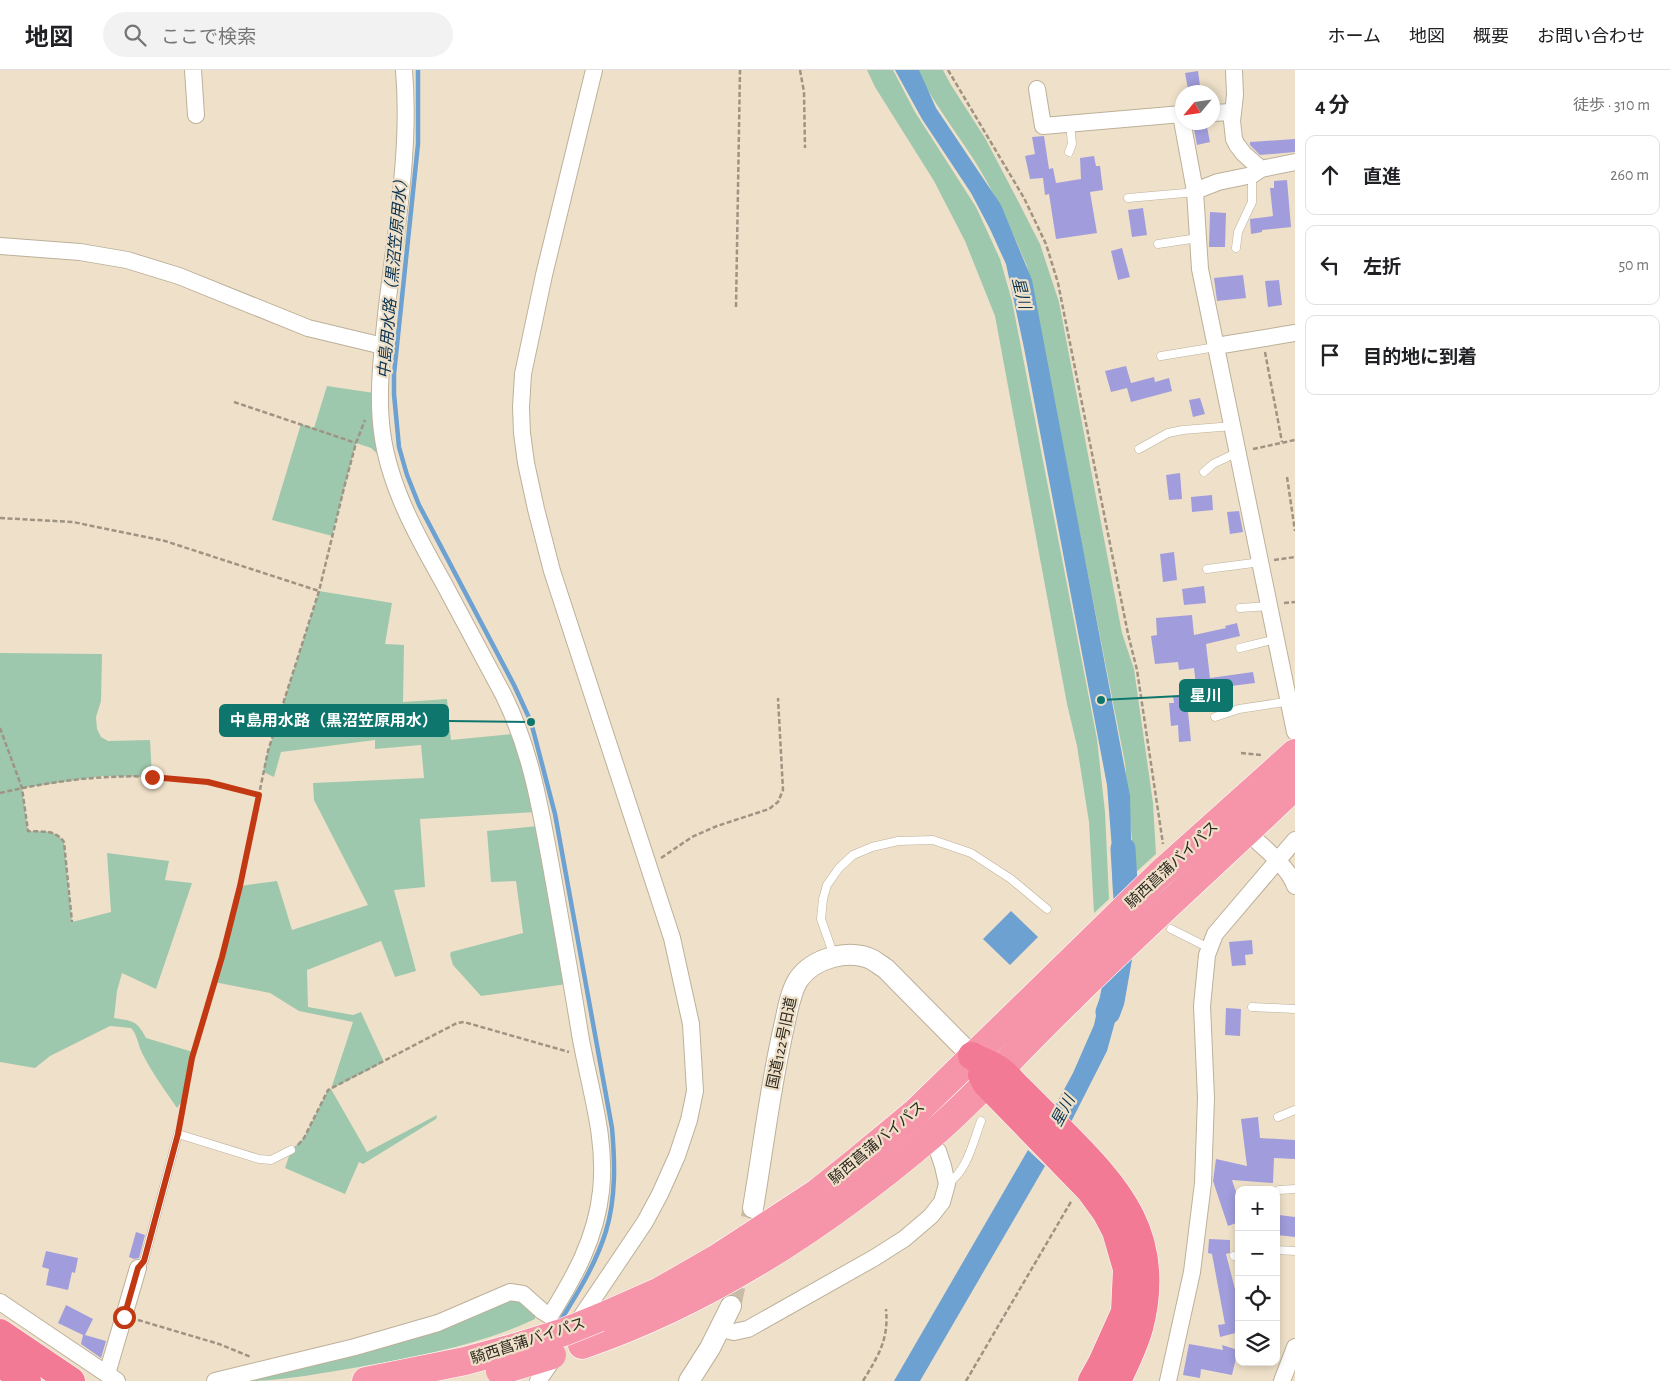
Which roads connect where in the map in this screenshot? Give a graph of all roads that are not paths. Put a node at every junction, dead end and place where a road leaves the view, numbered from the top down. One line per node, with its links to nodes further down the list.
1 (193, 70): 8 (street)
2 (404, 70): 22 (street)
3 (594, 70): 80 (street)
4 (1234, 70): 6 (street)
5 (1037, 89): 10 (street)
6 (1233, 112): 7 (street); 14 (street)
7 (1220, 113)
8 (196, 114)
9 (1175, 116): 10 (street)
10 (1070, 124): 12 (lane)
11 (1185, 130): 15 (street)
12 (1069, 152)
13 (1295, 162): 14 (street)
14 (1256, 172): 15 (street); 20 (lane)
15 (1195, 191): 16 (lane); 17 (street)
16 (1128, 198)
17 (1198, 238): 18 (lane); 23 (street)
18 (1158, 244)
19 (0, 246): 22 (street)
20 (1236, 248)
21 (1295, 333): 23 (street)
22 (383, 346): 77 (street)
23 (1216, 346): 24 (lane); 25 (street)
24 (1161, 356)
25 (1233, 426): 26 (lane); 27 (street)
26 (1140, 449)
27 (1238, 452): 28 (lane); 29 (street)
28 (1204, 472)
29 (1260, 562): 30 (lane); 31 (street)
30 (1208, 569)
31 (1270, 606): 32 (lane); 33 (street)
32 (1240, 608)
33 (1276, 639): 34 (lane); 35 (street)
34 (1240, 648)
35 (1291, 701): 36 (lane); 37 (street)
36 (1215, 716)
37 (1295, 732)
38 (1295, 753): 45 (highway, 騎西菖蒲バイパス)
39 (1295, 770): 45 (highway)
40 (1295, 786): 41 (highway, 騎西菖蒲バイパス)
41 (1247, 832): 43 (street); 45 (highway, 騎西菖蒲バイパス)
42 (1295, 840): 43 (street)
43 (1277, 861): 44 (street); 47 (street)
44 (1295, 886)
45 (1163, 901): 47 (lane); 51 (highway, 騎西菖蒲バイパス); 52 (highway, 騎西菖蒲バイパス)
46 (1047, 909): 48 (lane)
47 (1209, 948): 84 (street)
48 (834, 957): 51 (street, 国道122号旧道); 62 (street, 国道122号旧道)
49 (1252, 1006): 50 (lane)
50 (1295, 1009)
51 (972, 1056): 52 (highway); 78 (highway, 騎西菖蒲バイパス, bridge)
52 (992, 1076): 58 (highway); 73 (highway, 騎西菖蒲バイパス, bridge)
53 (1295, 1110): 54 (lane)
54 (1278, 1118)
55 (981, 1122): 59 (lane)
56 (291, 1150): 65 (lane)
57 (938, 1151): 59 (street)
58 (1077, 1173): 82 (highway); 83 (highway)
59 (946, 1184): 68 (street)
60 (1295, 1189): 61 (lane)
61 (1280, 1190)
62 (754, 1208)
63 (1280, 1250): 64 (lane)
64 (1295, 1251)
65 (138, 1268): 74 (street)
66 (0, 1302): 74 (street)
67 (731, 1306): 68 (street)
68 (721, 1329): 81 (street)
69 (539, 1332): 73 (lane)
70 (0, 1333): 76 (highway)
71 (1295, 1347): 85 (street)
72 (0, 1363): 75 (highway)
73 (502, 1376): 79 (highway, 騎西菖蒲バイパス)
74 (112, 1378)
75 (27, 1381)
76 (71, 1381)
77 (215, 1381)
78 (366, 1381)
79 (462, 1381)
80 (538, 1381)
81 (689, 1381)
82 (1092, 1381)
83 (1117, 1381)
84 (1168, 1381)
85 (1282, 1381)

